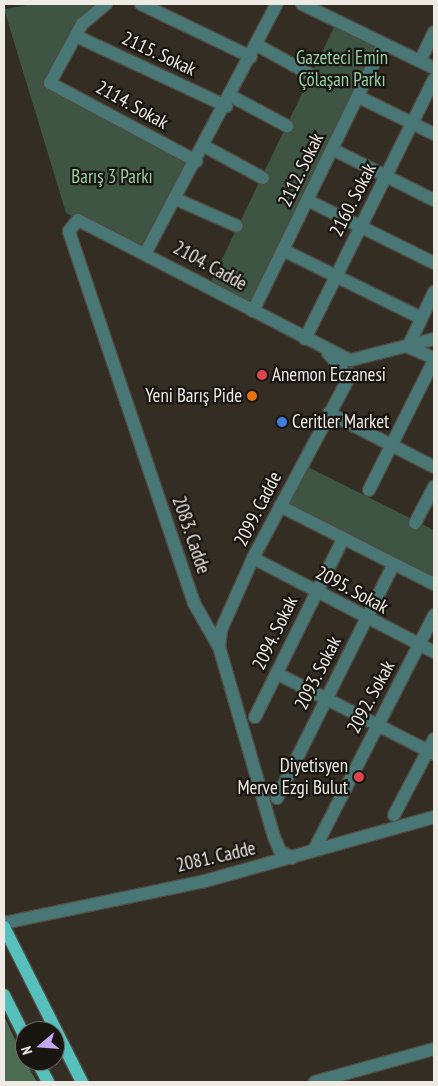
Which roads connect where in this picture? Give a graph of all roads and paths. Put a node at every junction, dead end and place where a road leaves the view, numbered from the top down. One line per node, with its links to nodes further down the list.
1 (106, 4): 6 (street)
2 (142, 4): 9 (street)
3 (277, 4): 7 (street)
4 (302, 4): 8 (street)
5 (434, 32): 10 (street)
6 (76, 36): 15 (street, 2115. Sokak); 21 (street, 2114. Sokak)
7 (257, 45): 9 (street); 12 (street)
8 (383, 45): 10 (street); 14 (street, 2112. Sokak)
9 (251, 57): 15 (street)
10 (420, 61): 11 (street)
11 (434, 68)
12 (313, 76)
13 (434, 79): 16 (street, 2160. Sokak)
14 (359, 98): 16 (street); 20 (street, 2112. Sokak)
15 (228, 101): 17 (street, 2115. Sokak); 19 (street)
16 (413, 124): 18 (street); 22 (street, 2160. Sokak)
17 (287, 126)
18 (434, 134)
19 (204, 146): 21 (street); 23 (street)
20 (332, 149): 22 (street); 25 (street, 2112. Sokak)
21 (196, 161): 24 (street)
22 (386, 176): 26 (street); 29 (street, 2160. Sokak)
23 (263, 178)
24 (178, 200): 28 (street); 31 (street)
25 (307, 200): 29 (street); 30 (street, 2112. Sokak)
26 (434, 200)
27 (78, 220): 31 (street, 2104. Cadde); 57 (street, 2083. Cadde)
28 (237, 226)
29 (361, 226): 32 (street); 33 (street, 2160. Sokak)
30 (283, 250): 33 (street); 35 (street, 2112. Sokak)
31 (146, 252): 35 (street, 2104. Cadde)
32 (434, 263)
33 (336, 275): 36 (street); 38 (street, 2160. Sokak)
34 (434, 292): 36 (street)
35 (253, 311): 38 (street, 2104. Cadde)
36 (421, 318): 39 (street)
37 (434, 338): 39 (street)
38 (305, 339): 41 (street, 2104. Cadde)
39 (408, 347): 40 (street); 41 (street)
40 (434, 359): 43 (street)
41 (349, 368): 42 (street, 2099. Cadde)
42 (329, 413): 43 (street); 47 (street, 2099. Cadde)
43 (390, 444): 44 (street); 46 (street)
44 (434, 467)
45 (434, 487): 48 (street)
46 (369, 490)
47 (280, 506): 49 (street); 50 (street, 2099. Cadde)
48 (415, 523)
49 (343, 539): 51 (street); 53 (street, 2094. Sokak)
50 (253, 558): 53 (street, 2095. Sokak); 57 (street, 2099. Cadde)
51 (393, 565): 52 (street); 55 (street, 2093. Sokak)
52 (434, 584)
53 (315, 593): 55 (street, 2095. Sokak); 59 (street, 2094. Sokak)
54 (434, 615): 56 (street, 2092. Sokak)
55 (366, 620): 56 (street, 2095. Sokak); 60 (street, 2093. Sokak)
56 (420, 645): 58 (street, 2095. Sokak); 62 (street, 2092. Sokak)
57 (219, 647): 68 (street, 2083. Cadde)
58 (434, 652)
59 (276, 673): 60 (street); 61 (street, 2094. Sokak)
60 (325, 698): 62 (street); 64 (street, 2093. Sokak)
61 (254, 718)
62 (376, 724): 63 (street); 67 (street, 2092. Sokak)
63 (432, 748): 65 (street)
64 (277, 798)
65 (394, 815)
66 (434, 817): 67 (street, 2081. Cadde)
67 (314, 850): 68 (street, 2081. Cadde)
68 (292, 858): 69 (street, 2081. Cadde)
69 (4, 922)
70 (4, 928): 74 (main road)
71 (4, 995): 72 (main road)
72 (17, 1021)
73 (434, 1049): 75 (street)
74 (82, 1082)
75 (315, 1082)

